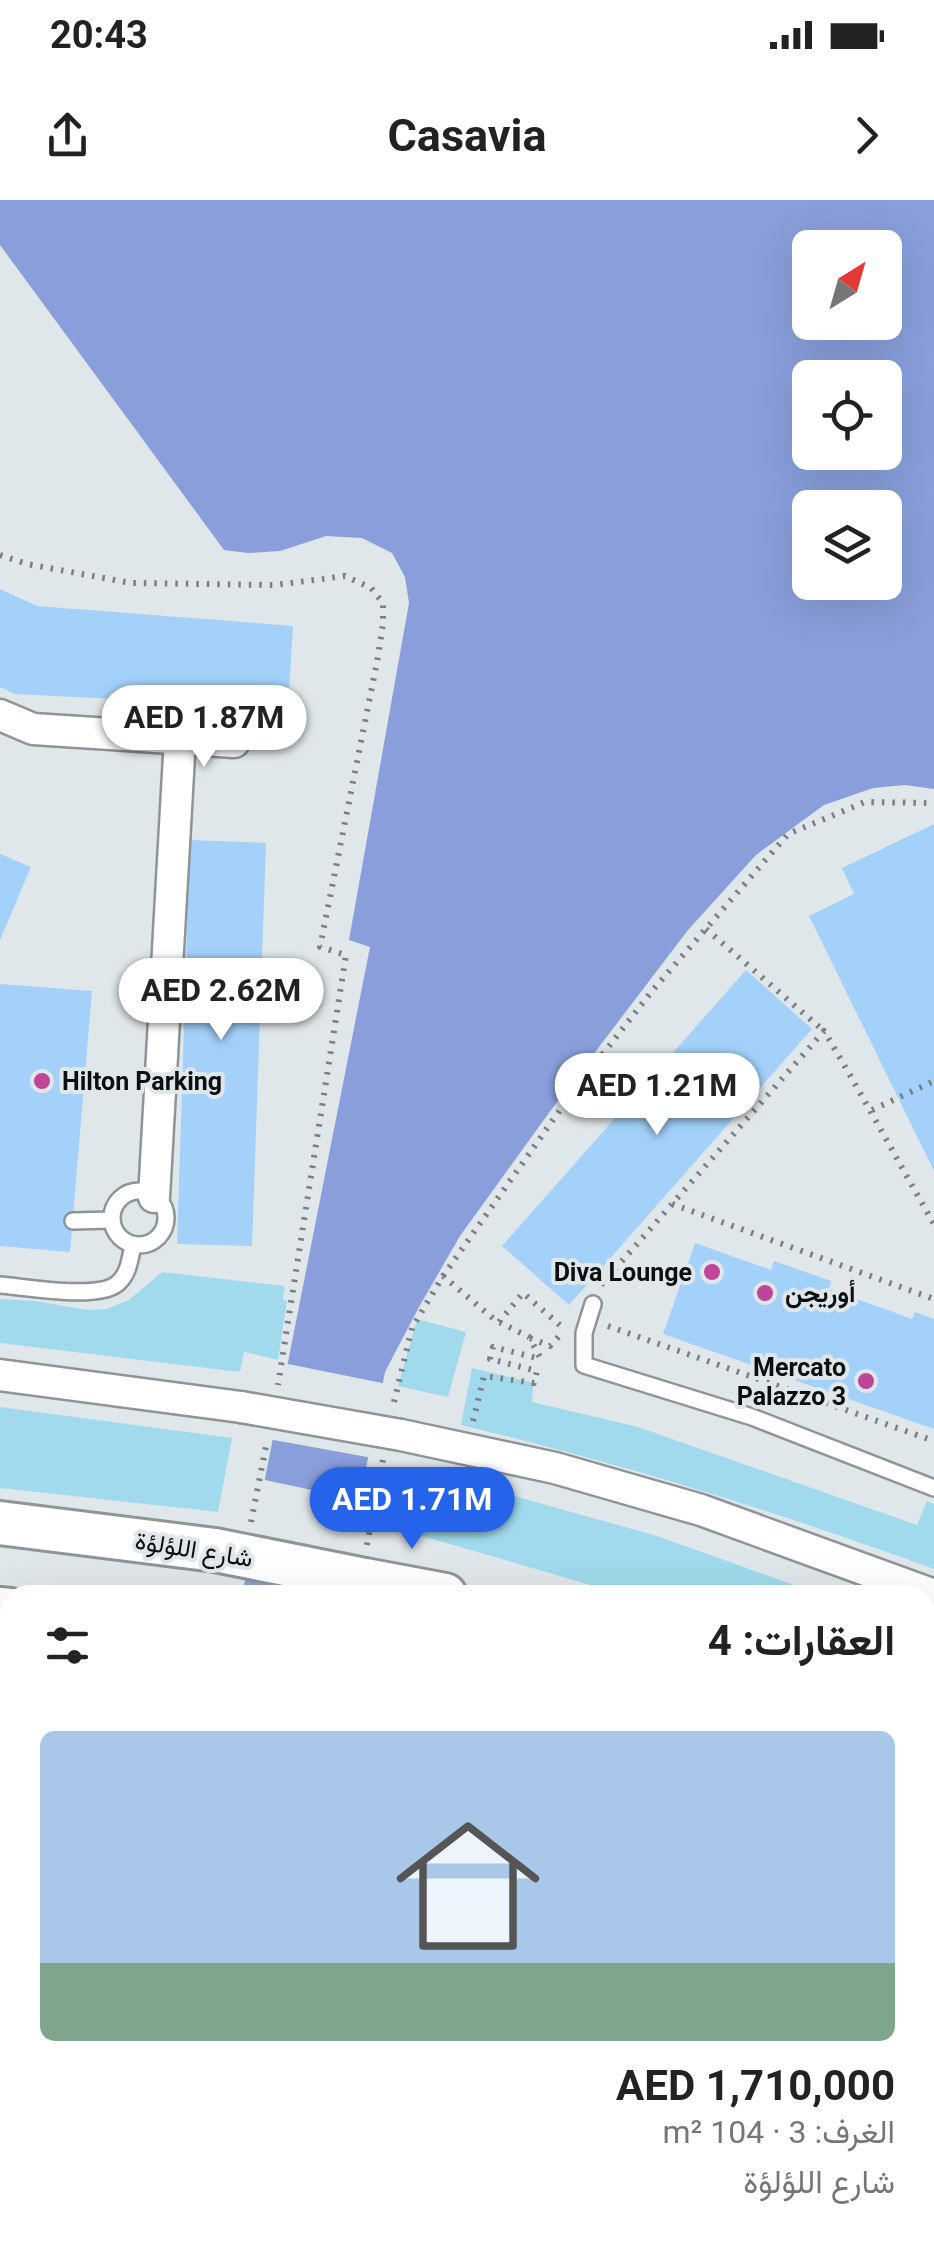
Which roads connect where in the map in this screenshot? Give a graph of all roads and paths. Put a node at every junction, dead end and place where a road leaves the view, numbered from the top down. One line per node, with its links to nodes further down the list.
1 (0, 555): 24 (path)
2 (0, 715): 3 (street)
3 (180, 738): 4 (street); 10 (street)
4 (234, 742)
5 (934, 803): 6 (path)
6 (706, 929): 7 (path); 16 (path)
7 (824, 1030): 9 (path); 11 (path)
8 (934, 1081): 9 (path)
9 (872, 1110): 14 (path)
10 (154, 1197): 12 (lane); 15 (lane)
11 (672, 1204): 18 (path); 19 (path)
12 (112, 1220): 13 (lane); 15 (lane)
13 (72, 1221)
14 (934, 1224)
15 (133, 1245): 17 (lane)
16 (444, 1276): 21 (path); 25 (path)
17 (0, 1285)
18 (934, 1299)
19 (591, 1307): 22 (path); 29 (path); 30 (lane)
20 (571, 1317): 21 (path)
21 (499, 1322): 22 (path)
22 (529, 1337): 26 (path)
23 (0, 1375): 28 (street, bridge)
24 (277, 1394)
25 (394, 1402)
26 (471, 1427)
27 (269, 1430): 32 (path)
28 (394, 1438): 33 (path); 35 (street)
29 (934, 1441)
30 (934, 1488)
31 (0, 1524): 32 (main road, شارع اللؤلؤة)
32 (231, 1545): 33 (main road, شارع اللؤلؤة, bridge)
33 (365, 1568): 34 (main road, شارع اللؤلؤة)
34 (415, 1585)
35 (907, 1585)

